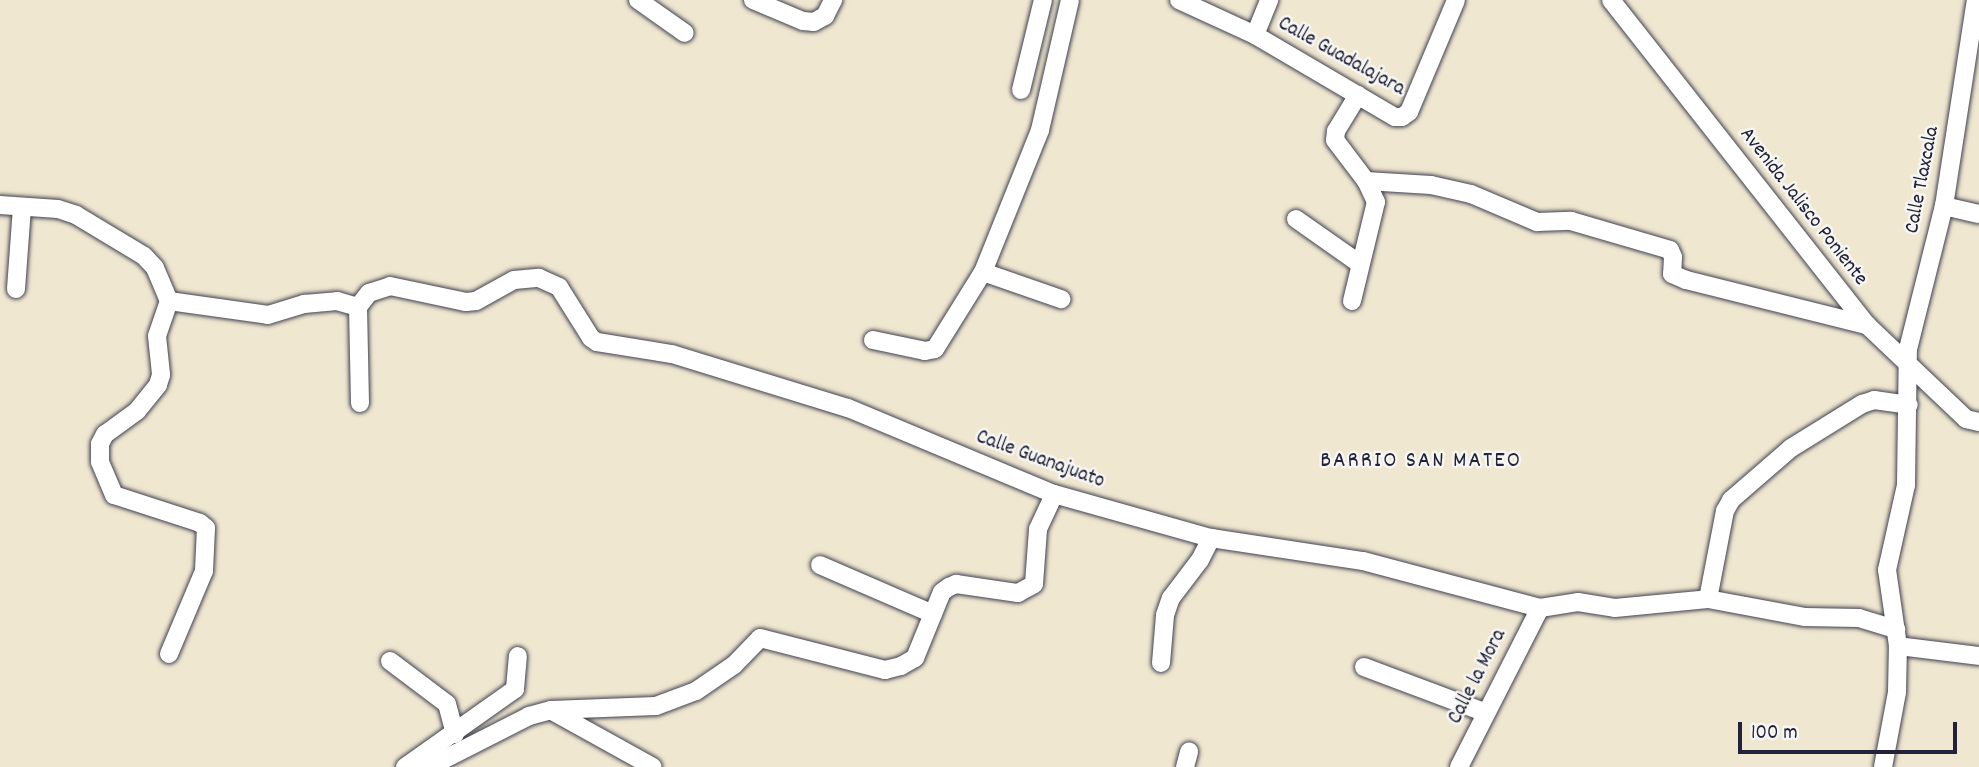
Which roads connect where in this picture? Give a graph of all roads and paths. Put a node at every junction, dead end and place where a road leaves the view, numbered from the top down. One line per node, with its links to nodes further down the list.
1 (638, 0): 11 (street)
2 (753, 0): 3 (street)
3 (833, 0)
4 (1043, 0): 14 (street)
5 (1070, 0): 23 (street)
6 (1179, 0): 12 (street, Calle Guadalajara)
7 (1269, 0): 12 (street)
8 (1456, 0): 15 (street, Calle Guadalajara)
9 (1611, 0): 29 (street, Avenida Jalisco Poniente)
10 (1976, 0): 13 (street, Calle Tlaxcala)
11 (685, 33)
12 (1255, 35): 15 (street, Calle Guadalajara)
13 (1975, 38): 18 (street, Calle Tlaxcala)
14 (1021, 90)
15 (1358, 95): 16 (street)
16 (1366, 181): 22 (street); 29 (street)
17 (0, 205): 19 (street)
18 (1944, 206): 20 (street); 31 (street, Calle Tlaxcala)
19 (22, 207): 24 (street); 26 (street)
20 (1979, 214)
21 (1296, 219): 22 (street)
22 (1360, 264): 27 (street)
23 (983, 272): 25 (street); 30 (street)
24 (16, 289)
25 (1061, 299)
26 (169, 301): 28 (street); 42 (street)
27 (1352, 301)
28 (358, 307): 32 (street); 35 (street, Calle Guanajuato)
29 (1867, 325): 31 (street, Avenida Jalisco Poniente)
30 (873, 340)
31 (1908, 367): 33 (street, Calle Tlaxcala); 34 (street, Avenida Jalisco Poniente)
32 (360, 403)
33 (1909, 405): 38 (street); 41 (street, Calle Tlaxcala)
34 (1979, 422)
35 (1054, 494): 36 (street, Calle Guanajuato); 40 (street)
36 (1211, 538): 39 (street, Calle Guanajuato); 46 (street)
37 (820, 565): 40 (street)
38 (1708, 599): 39 (street); 41 (street)
39 (1540, 608): 49 (street, Calle la Mora)
40 (933, 614): 48 (street)
41 (1897, 637): 44 (street); 55 (street, Calle Tlaxcala)
42 (169, 654)
43 (518, 656): 50 (street)
44 (1979, 656)
45 (390, 662): 50 (street)
46 (1161, 663)
47 (1364, 667): 49 (street)
48 (551, 710): 52 (street); 53 (street)
49 (1484, 712): 54 (street, Calle la Mora)
50 (455, 734): 51 (street)
51 (405, 767)
52 (429, 767)
53 (653, 767)
54 (1459, 767)
55 (1883, 767)

